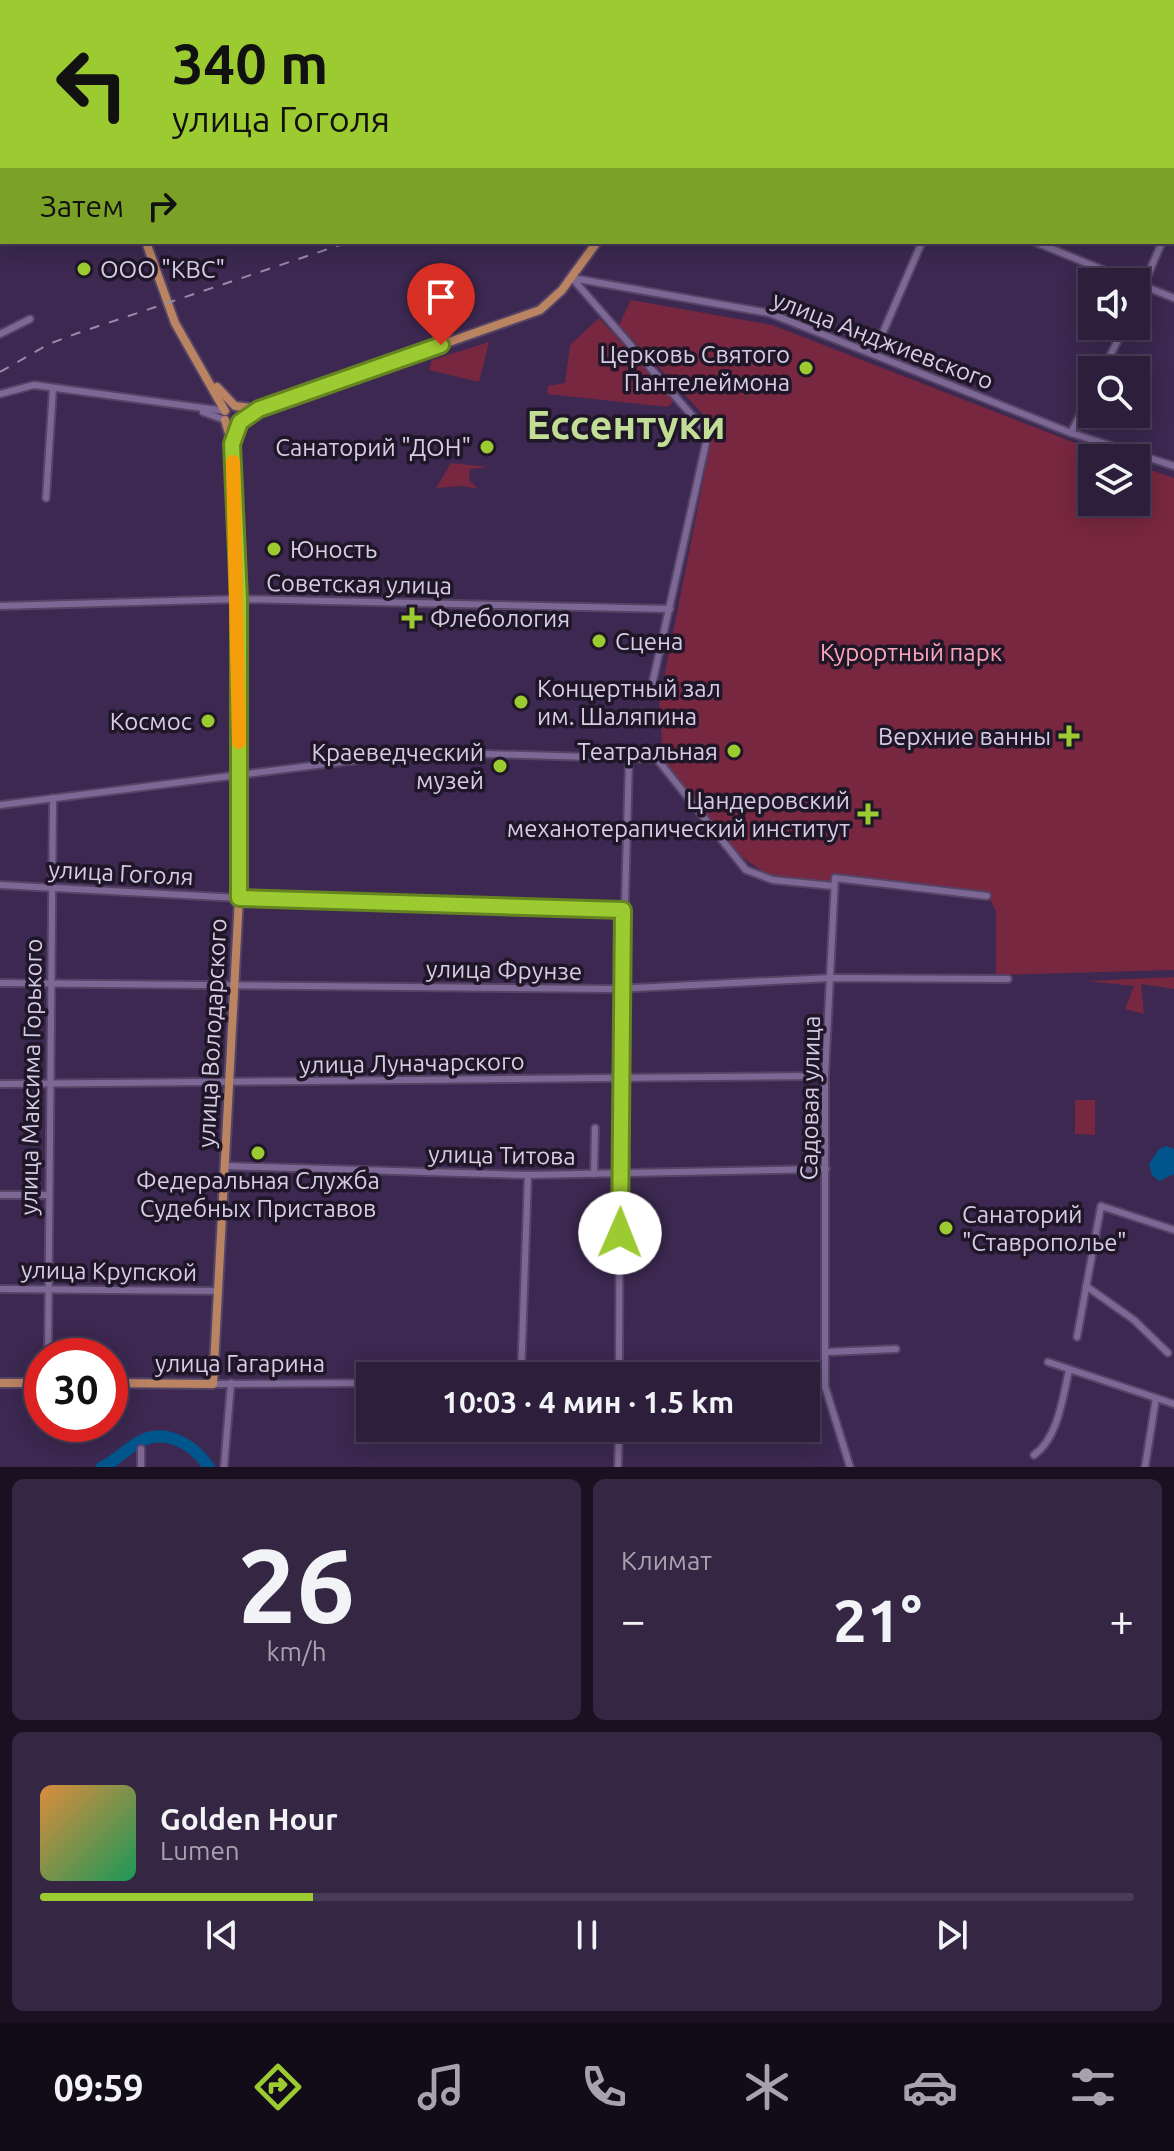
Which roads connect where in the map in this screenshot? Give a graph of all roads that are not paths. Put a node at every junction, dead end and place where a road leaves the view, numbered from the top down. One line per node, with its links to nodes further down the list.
1 (147, 244): 14 (main road)
2 (596, 244): 8 (main road)
3 (921, 244): 13 (street)
4 (1040, 244): 6 (street)
5 (1161, 244): 7 (street)
6 (1100, 268)
7 (1150, 271)
8 (572, 278): 13 (street, улица Анджиевского); 18 (main road); 28 (street)
9 (1150, 288): 10 (street)
10 (1174, 298)
11 (30, 319): 12 (street)
12 (0, 334)
13 (874, 353): 22 (street, улица Анджиевского)
14 (208, 378): 17 (main road); 19 (main road)
15 (53, 388): 16 (street); 19 (street); 25 (street)
16 (0, 394)
17 (235, 406): 18 (main road); 19 (main road); 21 (main road)
18 (259, 409): 21 (main road)
19 (225, 416): 21 (main road); 23 (main road)
20 (1078, 419): 22 (street)
21 (240, 422): 23 (main road)
22 (1071, 433): 24 (street, улица Анджиевского)
23 (232, 444): 26 (main road, улица Володарского)
24 (1174, 466)
25 (46, 498)
26 (239, 599): 27 (street, Советская улица); 28 (street, Советская улица); 31 (main road, улица Володарского)
27 (0, 606)
28 (670, 609): 29 (street)
29 (652, 685)
30 (629, 759): 31 (street); 35 (street); 39 (street)
31 (240, 775): 32 (street); 38 (main road, улица Володарского)
32 (53, 798): 33 (street); 36 (street, улица Максима Горького)
33 (0, 805)
34 (0, 885): 36 (street, улица Гоголя)
35 (833, 886): 37 (street); 40 (street, Садовая улица)
36 (52, 888): 38 (street, улица Гоголя); 43 (street, улица Максима Горького)
37 (987, 896)
38 (239, 898): 39 (street, улица Гоголя); 44 (main road, улица Володарского)
39 (623, 910): 45 (street)
40 (830, 978): 41 (street, улица Фрунзе); 45 (street, улица Фрунзе); 46 (street, Садовая улица)
41 (1008, 979)
42 (0, 983): 43 (street, улица Фрунзе)
43 (50, 985): 44 (street, улица Фрунзе); 49 (street, улица Максима Горького)
44 (235, 985): 45 (street, улица Фрунзе); 50 (main road, улица Володарского)
45 (623, 989): 47 (street)
46 (825, 1076): 47 (street, улица Луначарского); 53 (street, Садовая улица)
47 (620, 1079): 50 (street, улица Луначарского); 55 (street)
48 (0, 1084): 49 (street, улица Луначарского)
49 (51, 1084): 50 (street, улица Луначарского); 58 (street, улица Максима Горького)
50 (230, 1085): 52 (main road, улица Володарского)
51 (595, 1128): 54 (street)
52 (226, 1166): 56 (street, улица Титова); 63 (main road, улица Володарского)
53 (826, 1169): 55 (street, улица Титова); 67 (street, Садовая улица)
54 (594, 1174): 55 (street, улица Титова); 56 (street, улица Титова)
55 (621, 1174): 70 (street)
56 (528, 1175): 69 (street)
57 (0, 1195): 58 (street)
58 (48, 1195): 61 (street, улица Максима Горького)
59 (1174, 1230): 60 (street)
60 (1086, 1286): 64 (street); 68 (street)
61 (46, 1287): 62 (street, улица Крупской); 63 (street, улица Крупской); 65 (street, улица Максима Горького)
62 (0, 1289)
63 (218, 1291): 78 (main road, улица Володарского)
64 (1077, 1337)
65 (47, 1338)
66 (896, 1349): 67 (street)
67 (827, 1352): 80 (street, Садовая улица)
68 (1168, 1353)
69 (521, 1362)
70 (619, 1362)
71 (1048, 1362): 72 (street)
72 (1069, 1370): 81 (street); 85 (street)
73 (0, 1383): 74 (main road)
74 (24, 1383)
75 (128, 1383): 78 (main road, улица Гагарина)
76 (231, 1383): 77 (street, улица Гагарина); 78 (street, улица Гагарина); 87 (street)
77 (356, 1383)
78 (213, 1384)
79 (820, 1386): 80 (street)
80 (825, 1386): 89 (street, Садовая улица)
81 (1156, 1398): 82 (street); 90 (street)
82 (1174, 1404)
83 (619, 1442): 88 (street)
84 (141, 1449): 86 (street)
85 (1034, 1455)
86 (141, 1467)
87 (224, 1467)
88 (618, 1467)
89 (850, 1467)
90 (1145, 1467)

